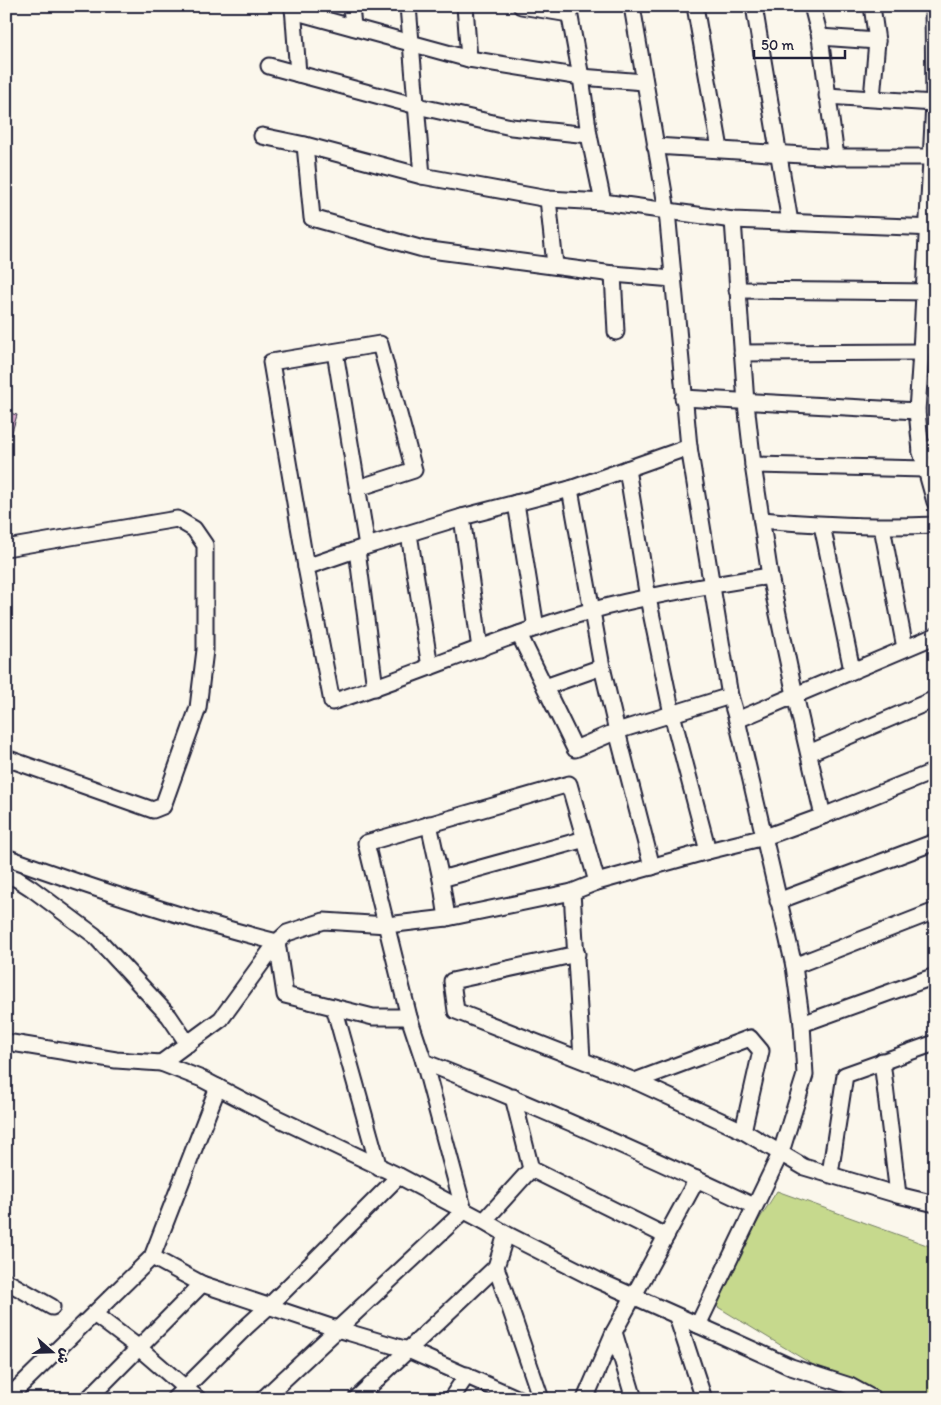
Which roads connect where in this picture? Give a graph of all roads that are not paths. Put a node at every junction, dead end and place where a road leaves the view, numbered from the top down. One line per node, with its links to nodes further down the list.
1 (351, 6): 13 (street)
2 (408, 6): 16 (street)
3 (464, 6): 17 (street)
4 (521, 6): 12 (street)
5 (632, 6): 21 (street)
6 (695, 6): 30 (street)
7 (754, 6): 31 (street)
8 (812, 6): 14 (street)
9 (872, 6): 15 (street)
10 (933, 6): 24 (street)
11 (293, 9): 13 (street); 19 (street)
12 (569, 10): 20 (street)
13 (353, 27): 16 (street)
14 (820, 37): 15 (street); 22 (street)
15 (877, 41): 23 (street)
16 (412, 43): 17 (street); 25 (street)
17 (469, 58): 20 (street)
18 (269, 66): 19 (street)
19 (298, 74): 25 (street)
20 (581, 76): 21 (street); 26 (street)
21 (644, 82): 29 (street)
22 (827, 96): 23 (street); 32 (street)
23 (872, 98): 24 (street)
24 (934, 103): 33 (street)
25 (417, 106): 26 (street); 34 (street)
26 (589, 134): 36 (street)
27 (262, 136): 28 (street)
28 (305, 145): 34 (street); 41 (street)
29 (655, 146): 30 (street); 37 (street)
30 (720, 149): 31 (street)
31 (778, 154): 32 (street); 39 (street)
32 (836, 157): 33 (street)
33 (933, 157): 40 (street)
34 (422, 176): 35 (street)
35 (548, 199): 36 (street); 41 (street)
36 (603, 202): 37 (street)
37 (667, 211): 38 (street); 43 (street)
38 (733, 220): 39 (street); 44 (street)
39 (790, 222): 40 (street)
40 (931, 228): 45 (street)
41 (556, 265): 42 (street)
42 (613, 274): 43 (street); 46 (street)
43 (674, 280): 50 (street)
44 (737, 290): 45 (street); 49 (street)
45 (929, 292): 48 (street)
46 (616, 332)
47 (335, 352): 58 (street); 58 (street); 70 (street)
48 (921, 352): 49 (street); 52 (street)
49 (742, 353): 51 (street)
50 (683, 398): 51 (street); 53 (street)
51 (746, 403): 52 (street); 55 (street)
52 (916, 411): 54 (street)
53 (688, 447): 56 (street); 72 (street)
54 (928, 450): 57 (street)
55 (753, 465): 57 (street); 63 (street)
56 (626, 469): 59 (street); 73 (street)
57 (925, 469): 60 (street)
58 (358, 488): 69 (street)
59 (570, 489): 61 (street); 74 (street)
60 (935, 502)
61 (516, 503): 62 (street); 75 (street)
62 (462, 517): 67 (street); 79 (street)
63 (762, 520): 64 (street); 71 (street)
64 (822, 525): 66 (street); 82 (street)
65 (935, 525): 66 (street)
66 (882, 528): 78 (street)
67 (409, 534): 69 (street); 80 (street)
68 (6, 548): 92 (street)
69 (362, 548): 70 (street); 84 (street)
70 (306, 567): 84 (street)
71 (770, 576): 72 (street); 85 (street)
72 (711, 585): 73 (street); 86 (street)
73 (648, 598): 74 (street); 88 (street)
74 (591, 611): 75 (street); 81 (street)
75 (536, 628): 76 (street)
76 (519, 634): 79 (street); 83 (street)
77 (935, 636): 78 (street)
78 (905, 648): 82 (street)
79 (480, 649): 80 (street)
80 (430, 667): 84 (street)
81 (602, 667): 83 (street); 90 (street)
82 (852, 670): 85 (street)
83 (545, 687): 90 (street)
84 (375, 688)
85 (795, 695): 89 (street); 91 (street)
86 (730, 696): 88 (street); 89 (street)
87 (935, 699): 91 (street)
88 (672, 714): 90 (street); 99 (street)
89 (737, 720): 96 (street)
90 (617, 731): 101 (street)
91 (809, 753): 94 (street)
92 (6, 758)
93 (935, 770): 94 (street)
94 (823, 816): 96 (street)
95 (430, 824): 97 (street); 103 (street); 109 (street)
96 (765, 837): 99 (street); 106 (street)
97 (585, 839): 103 (street); 104 (street)
98 (935, 842): 106 (street)
99 (708, 851): 101 (street)
100 (6, 857): 110 (street)
101 (652, 867): 104 (street)
102 (6, 875): 119 (street)
103 (441, 879): 108 (street)
104 (597, 882): 105 (street)
105 (572, 892): 108 (street); 111 (street)
106 (778, 901): 112 (street)
107 (935, 912): 112 (street)
108 (447, 918): 109 (street)
109 (387, 925): 110 (street); 115 (street)
110 (277, 942): 114 (street); 119 (street)
111 (577, 954): 120 (street); 120 (street)
112 (794, 966): 116 (street)
113 (935, 976): 116 (street)
114 (334, 1007): 115 (street); 129 (street)
115 (409, 1017): 122 (street)
116 (802, 1024): 128 (street)
117 (6, 1042): 123 (street)
118 (935, 1043): 121 (street)
119 (188, 1044): 123 (street)
120 (582, 1059): 124 (street)
121 (882, 1061): 131 (street); 134 (street)
122 (424, 1062): 126 (street); 137 (street)
123 (161, 1063): 125 (street)
124 (635, 1081): 127 (street); 127 (street)
125 (218, 1086): 129 (street); 141 (street)
126 (513, 1097): 130 (street); 133 (street)
127 (743, 1131): 128 (street)
128 (781, 1152): 131 (street); 136 (street)
129 (380, 1168): 132 (street)
130 (531, 1169): 138 (street); 140 (street)
131 (830, 1174): 134 (street)
132 (399, 1176): 137 (street); 146 (street)
133 (697, 1179): 136 (street); 140 (street)
134 (898, 1195): 135 (street)
135 (935, 1204)
136 (754, 1206): 150 (street)
137 (464, 1210): 138 (street); 151 (street)
138 (484, 1221): 139 (street)
139 (506, 1234): 142 (street); 145 (street)
140 (666, 1236): 145 (street)
141 (152, 1257): 144 (street); 148 (street)
142 (496, 1267): 154 (street); 164 (street)
143 (6, 1281): 147 (street)
144 (202, 1284): 146 (street); 153 (street)
145 (633, 1296): 149 (street); 152 (street)
146 (269, 1306): 151 (street); 157 (street)
147 (52, 1307)
148 (94, 1314): 153 (street); 156 (street)
149 (677, 1317): 150 (street); 167 (street)
150 (698, 1325): 168 (street)
151 (337, 1329): 154 (street); 160 (street)
152 (614, 1332): 165 (street); 166 (street)
153 (139, 1348): 157 (street); 158 (street)
154 (408, 1350): 155 (street); 161 (street)
155 (467, 1375): 162 (street); 163 (street)
156 (16, 1390)
157 (179, 1393): 159 (street)
158 (88, 1399)
159 (198, 1399)
160 (263, 1399)
161 (356, 1399)
162 (451, 1399)
163 (519, 1399)
164 (541, 1399)
165 (585, 1399)
166 (634, 1399)
167 (704, 1399)
168 (874, 1399)

